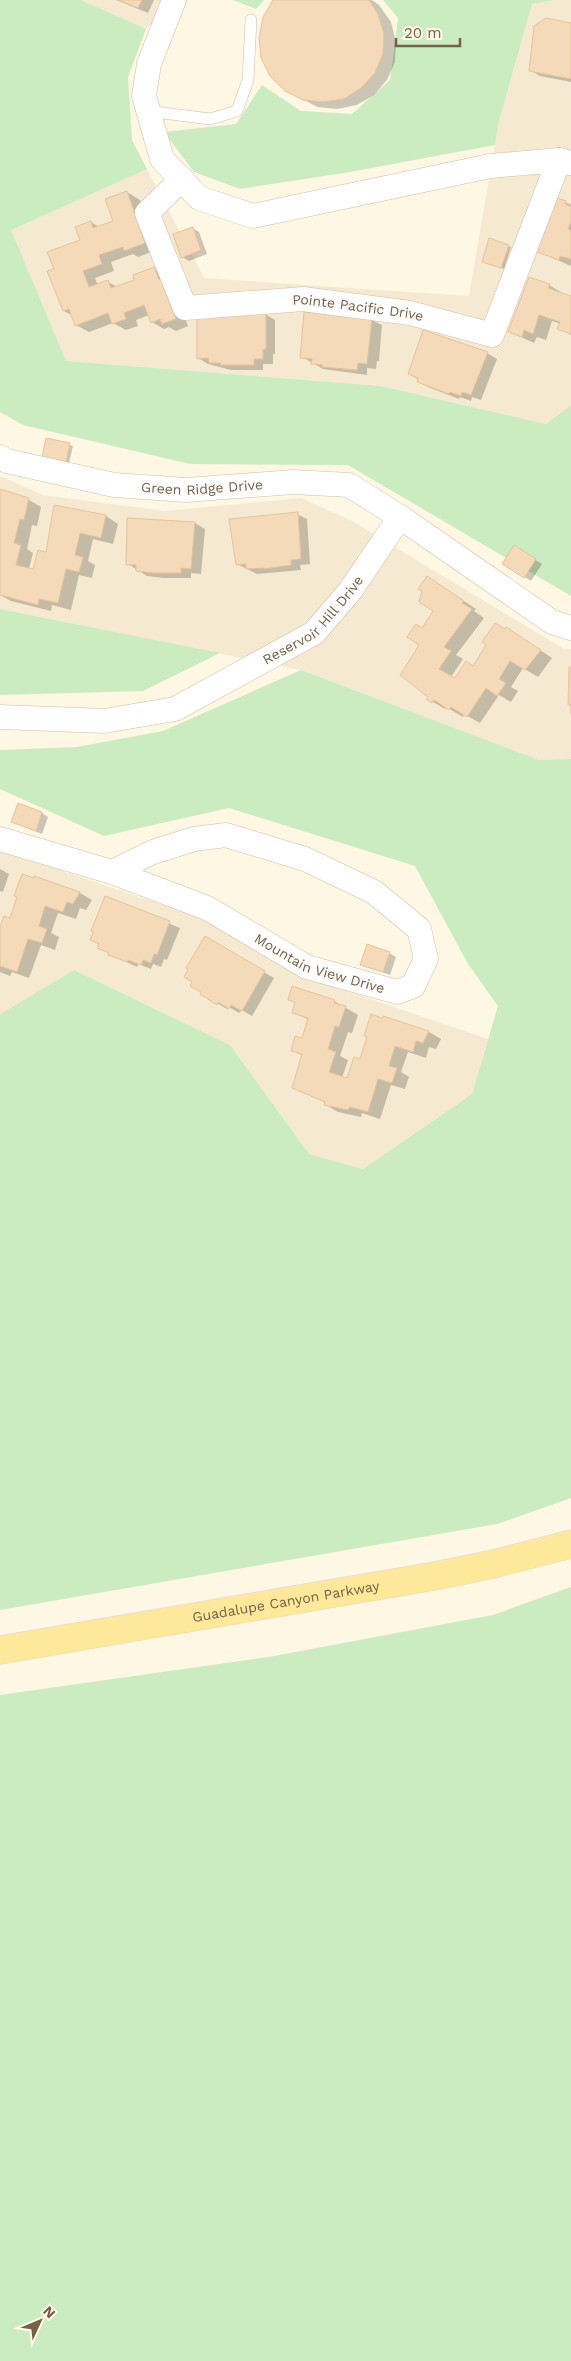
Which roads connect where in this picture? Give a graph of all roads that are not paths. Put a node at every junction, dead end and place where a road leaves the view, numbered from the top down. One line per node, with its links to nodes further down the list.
1 (174, 0): 3 (street, Pointe Pacific Drive)
2 (251, 20): 3 (lane)
3 (148, 111): 5 (street, Pointe Pacific Drive)
4 (565, 162): 5 (street, Pointe Pacific Drive); 5 (street, Pointe Pacific Drive)
5 (182, 180)
6 (0, 457): 7 (street, Green Ridge Drive)
7 (400, 517): 8 (street); 9 (street, Reservoir Hill Drive)
8 (571, 628)
9 (0, 717)
10 (0, 839): 11 (street, Mountain View Drive)
11 (112, 872): 11 (street, Mountain View Drive)
12 (571, 1544): 13 (main road, Guadalupe Canyon Parkway)
13 (0, 1650)

